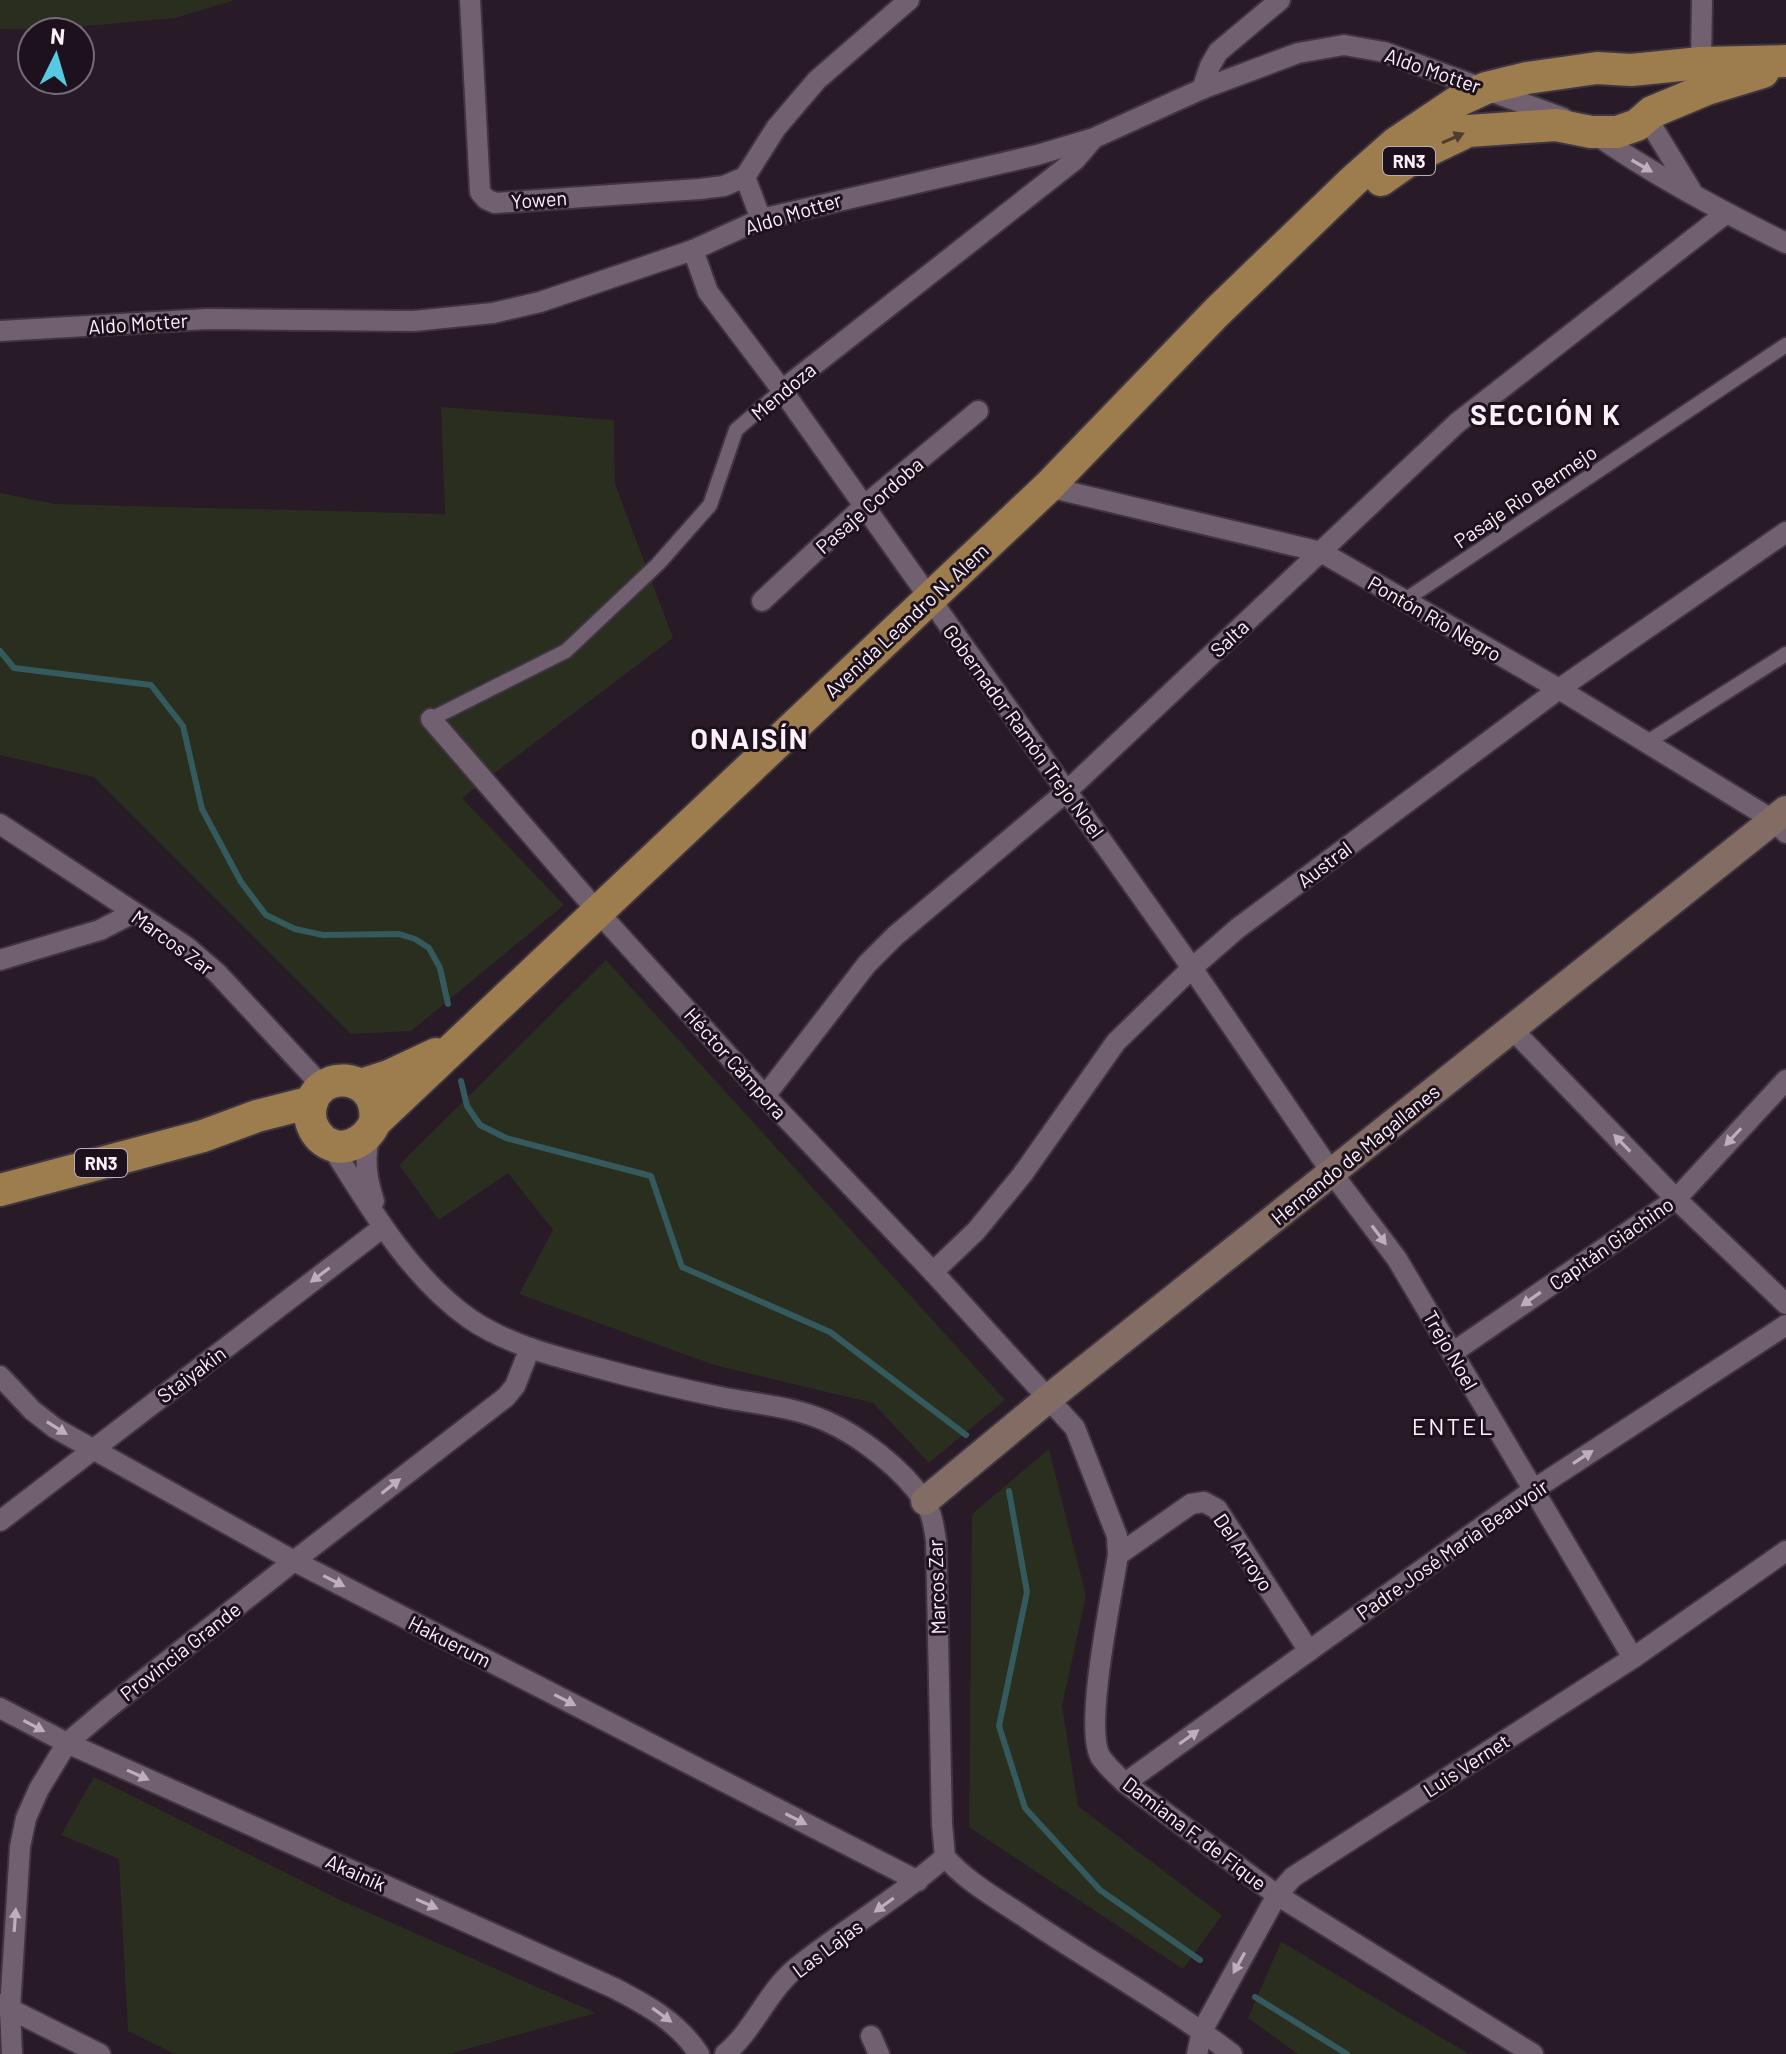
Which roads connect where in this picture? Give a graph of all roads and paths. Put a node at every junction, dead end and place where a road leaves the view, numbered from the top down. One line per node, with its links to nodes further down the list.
1 (470, 0): 14 (street, Yowen)
2 (909, 0): 14 (street)
3 (1280, 0): 10 (street)
4 (1702, 0): 5 (street)
5 (1701, 63): 6 (highway, Avenida Leandro N. Alem / RN3); 8 (highway, Avenida Leandro N. Alem / RN3)
6 (1786, 64): 11 (highway, Avenida Leandro N. Alem / RN3)
7 (1579, 70): 8 (highway, Avenida Leandro N. Alem / RN3); 9 (highway, Avenida Leandro N. Alem / RN3); 12 (highway)
8 (1631, 70): 11 (highway)
9 (1486, 88): 10 (street, Aldo Motter); 12 (street, Aldo Motter); 20 (highway, Avenida Leandro N. Alem / RN3)
10 (1202, 89): 13 (street, Aldo Motter)
11 (1649, 115): 12 (highway, Avenida Leandro N. Alem / RN3); 15 (street, Aldo Motter)
12 (1575, 125): 15 (street, Aldo Motter, one-way to 15); 20 (highway, Avenida Leandro N. Alem / RN3, one-way to 12)
13 (1094, 138): 17 (street, Aldo Motter); 23 (street, Mendoza)
14 (745, 177): 17 (street)
15 (1695, 197): 16 (street, Aldo Motter)
16 (1725, 214): 18 (street, Aldo Motter); 28 (street, Salta)
17 (761, 219): 19 (street, Aldo Motter)
18 (1786, 243)
19 (693, 250): 21 (street, Aldo Motter); 23 (street, Gobernador Ramón Trejo Noel)
20 (1272, 259): 25 (highway, Avenida Leandro N. Alem / RN3)
21 (0, 331)
22 (1786, 345): 30 (street, Pasaje Rio Bermejo)
23 (782, 390): 26 (street, Gobernador Ramón Trejo Noel); 34 (street, Mendoza)
24 (978, 411): 26 (street, Pasaje Cordoba)
25 (1048, 487): 28 (street, Pontón Río Negro); 29 (highway, Avenida Leandro N. Alem / RN3)
26 (864, 506): 29 (street, Gobernador Ramón Trejo Noel); 31 (street, Pasaje Cordoba)
27 (1786, 532): 33 (street, Austral)
28 (1321, 552): 30 (street, Pontón Río Negro); 36 (street, Salta)
29 (929, 598): 36 (street, Gobernador Ramón Trejo Noel); 40 (highway, Avenida Leandro N. Alem / RN3)
30 (1405, 600): 33 (street, Pontón Río Negro)
31 (762, 601)
32 (1786, 654): 35 (street)
33 (1559, 689): 35 (street, Pontón Río Negro); 42 (street, Austral)
34 (431, 719): 40 (street, Héctor Cámpora)
35 (1646, 743): 37 (street, Pontón Río Negro)
36 (1067, 791): 42 (street, Gobernador Ramón Trejo Noel); 47 (street, Salta)
37 (1782, 821): 43 (main road, Hernando de Magallanes)
38 (0, 824): 39 (street, Marcos Zar)
39 (133, 913): 41 (street); 48 (street, Marcos Zar)
40 (599, 913): 44 (highway, Avenida Leandro N. Alem / RN3); 47 (street, Héctor Cámpora)
41 (0, 960)
42 (1192, 968): 50 (street, Gobernador Ramón Trejo Noel); 54 (street, Austral)
43 (1512, 1029): 50 (main road, Hernando de Magallanes); 52 (street, one-way to 43)
44 (463, 1039): 46 (highway, Avenida Leandro N. Alem / RN3); 49 (highway, Avenida Leandro N. Alem / RN3)
45 (1786, 1080): 52 (street, Capitán Giachino, one-way to 52)
46 (361, 1085): 48 (highway, Avenida Leandro N. Alem / RN3); 49 (highway)
47 (765, 1096): 54 (street, Héctor Cámpora)
48 (320, 1116): 49 (highway, Avenida Leandro N. Alem / RN3); 51 (highway, Avenida Leandro N. Alem / RN3); 53 (street, Marcos Zar)
49 (372, 1128): 53 (street, Marcos Zar)
50 (1332, 1173): 58 (street, Trejo Noel, one-way to 58); 60 (main road, Hernando de Magallanes)
51 (0, 1190)
52 (1676, 1199): 55 (street); 58 (street, Capitán Giachino, one-way to 58)
53 (382, 1228): 57 (street, Marcos Zar); 61 (street, Staiyakin, one-way to 61)
54 (933, 1272): 60 (street, Héctor Cámpora)
55 (1786, 1304)
56 (1786, 1325): 62 (street, Padre José María Beauvoir, one-way to 56)
57 (530, 1348): 63 (street, Marcos Zar); 67 (street, Provincia Grande, one-way to 57)
58 (1452, 1353): 62 (street, Trejo Noel)
59 (0, 1376): 61 (street, Hakuerum, one-way to 61)
60 (1049, 1398): 63 (main road, Hernando de Magallanes); 66 (street, Damiana F. de Fique)
61 (93, 1449): 64 (street, Staiyakin); 67 (street, Hakuerum)
62 (1533, 1490): 68 (street, Padre José María Beauvoir); 69 (street, Trejo Noel)
63 (925, 1501): 73 (street, Marcos Zar)
64 (0, 1521)
65 (1786, 1551): 69 (street, Luis Vernet)
66 (1118, 1555): 68 (street, Del Arroyo); 72 (street, Damiana F. de Fique)
67 (294, 1561): 71 (street, Provincia Grande); 74 (street, Hakuerum, one-way to 74)
68 (1309, 1651): 72 (street, Padre José María Beauvoir, one-way to 68)
69 (1633, 1658): 75 (street, Luis Vernet)
70 (0, 1708): 71 (street, Akainik, one-way to 71)
71 (67, 1743): 76 (street, Provincia Grande, one-way to 71); 80 (street, Akainik, one-way to 80)
72 (1125, 1783): 75 (street, Damiana F. de Fique)
73 (945, 1857): 74 (street, Las Lajas); 77 (street)
74 (918, 1881): 81 (street, Las Lajas, one-way to 81)
75 (1277, 1895): 77 (street, Luis Vernet, one-way to 77); 84 (street, Damiana F. de Fique)
76 (5, 2007): 78 (street, Provincia Grande); 79 (street)
77 (1202, 2031): 82 (street, Luis Vernet); 83 (street)
78 (12, 2054)
79 (100, 2054)
80 (699, 2054)
81 (725, 2054)
82 (1197, 2054)
83 (1232, 2054)
84 (1533, 2054)

